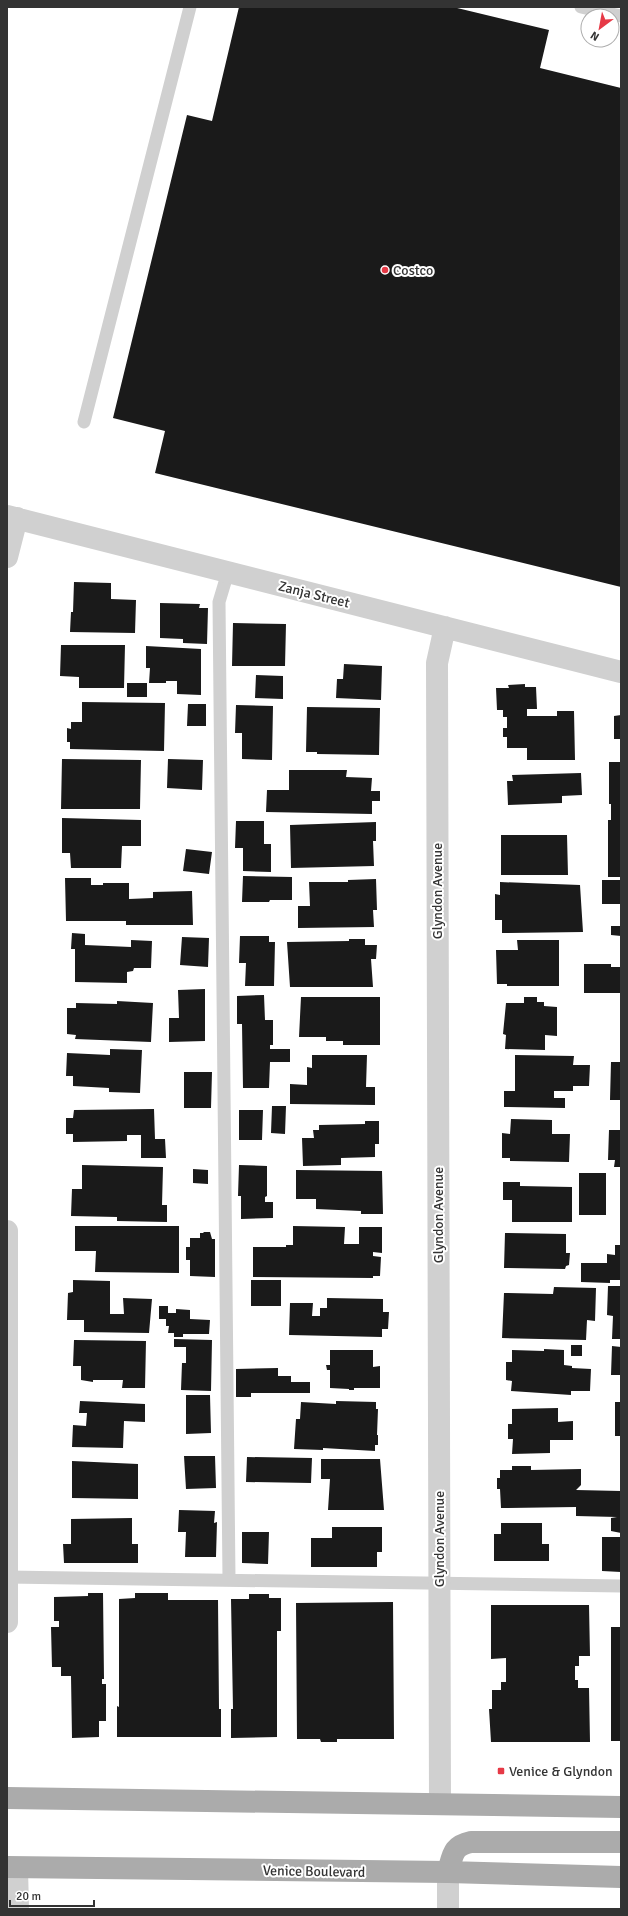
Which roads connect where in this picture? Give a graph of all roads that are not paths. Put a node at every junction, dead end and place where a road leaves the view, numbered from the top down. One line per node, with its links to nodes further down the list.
1 (190, 7): 4 (lane)
2 (581, 7): 3 (lane)
3 (621, 16)
4 (84, 422)
5 (12, 517): 6 (street); 7 (street, Zanja Street)
6 (7, 557)
7 (228, 572): 8 (street, Zanja Street); 12 (lane)
8 (445, 627): 9 (street, Zanja Street); 13 (street, Glyndon Avenue)
9 (621, 672)
10 (7, 1231): 11 (street)
11 (7, 1577): 12 (lane); 15 (street)
12 (229, 1580): 13 (lane)
13 (439, 1584): 14 (lane); 17 (street, Glyndon Avenue)
14 (621, 1586)
15 (7, 1622)
16 (7, 1798): 17 (main road)
17 (440, 1804): 18 (main road)
18 (621, 1807)
19 (621, 1842): 21 (main road)
20 (12, 1868): 21 (main road, Venice Boulevard); 23 (street)
21 (448, 1872): 22 (main road, Venice Boulevard); 24 (street)
22 (621, 1877)
23 (18, 1909)
24 (448, 1909)

